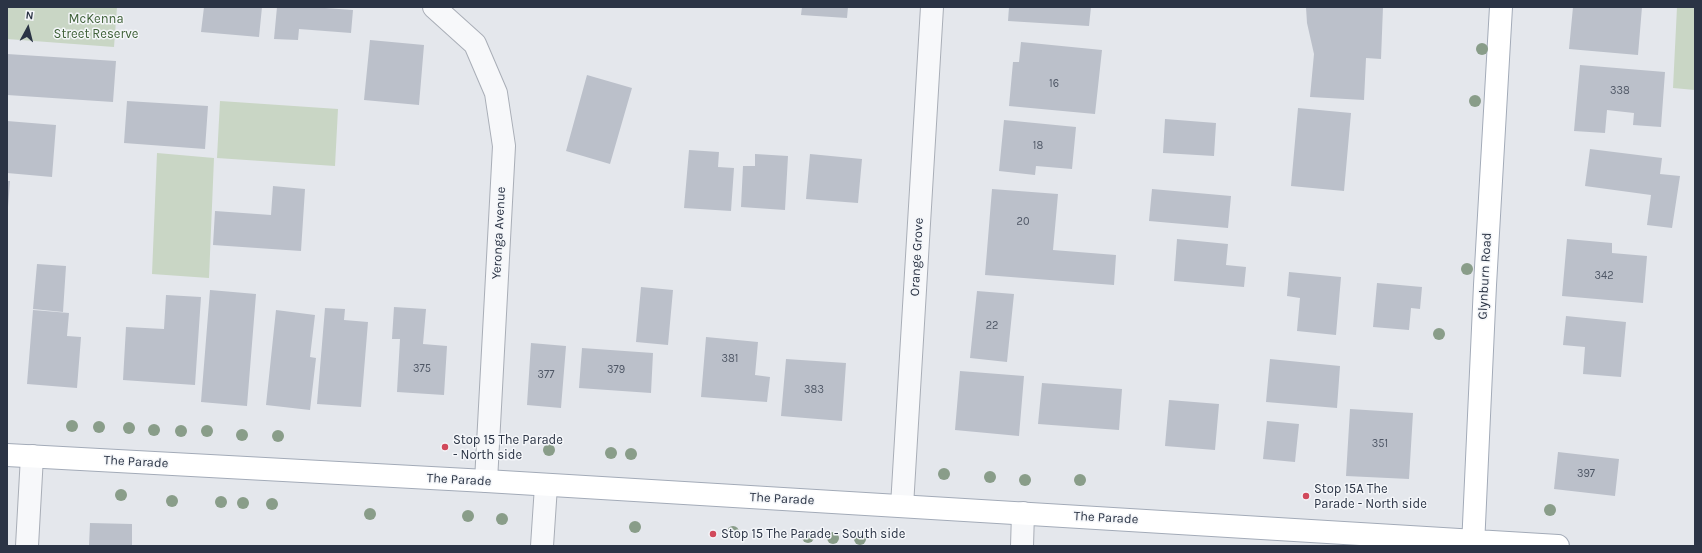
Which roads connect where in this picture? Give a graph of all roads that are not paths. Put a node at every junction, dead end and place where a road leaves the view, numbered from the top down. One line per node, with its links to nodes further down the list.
1 (434, 7): 6 (street, Yeronga Avenue)
2 (932, 7): 8 (street, Orange Grove)
3 (1502, 7): 10 (main road, Glynburn Road)
4 (7, 455): 5 (main road, The Parade)
5 (32, 456): 6 (main road, The Parade); 11 (street)
6 (486, 481): 7 (main road, The Parade)
7 (546, 486): 8 (main road, The Parade); 12 (street)
8 (902, 506): 9 (main road, The Parade)
9 (1023, 513): 10 (main road, The Parade); 13 (street)
10 (1473, 543): 14 (main road, The Parade)
11 (27, 546)
12 (542, 546)
13 (1022, 546)
14 (1558, 546)

